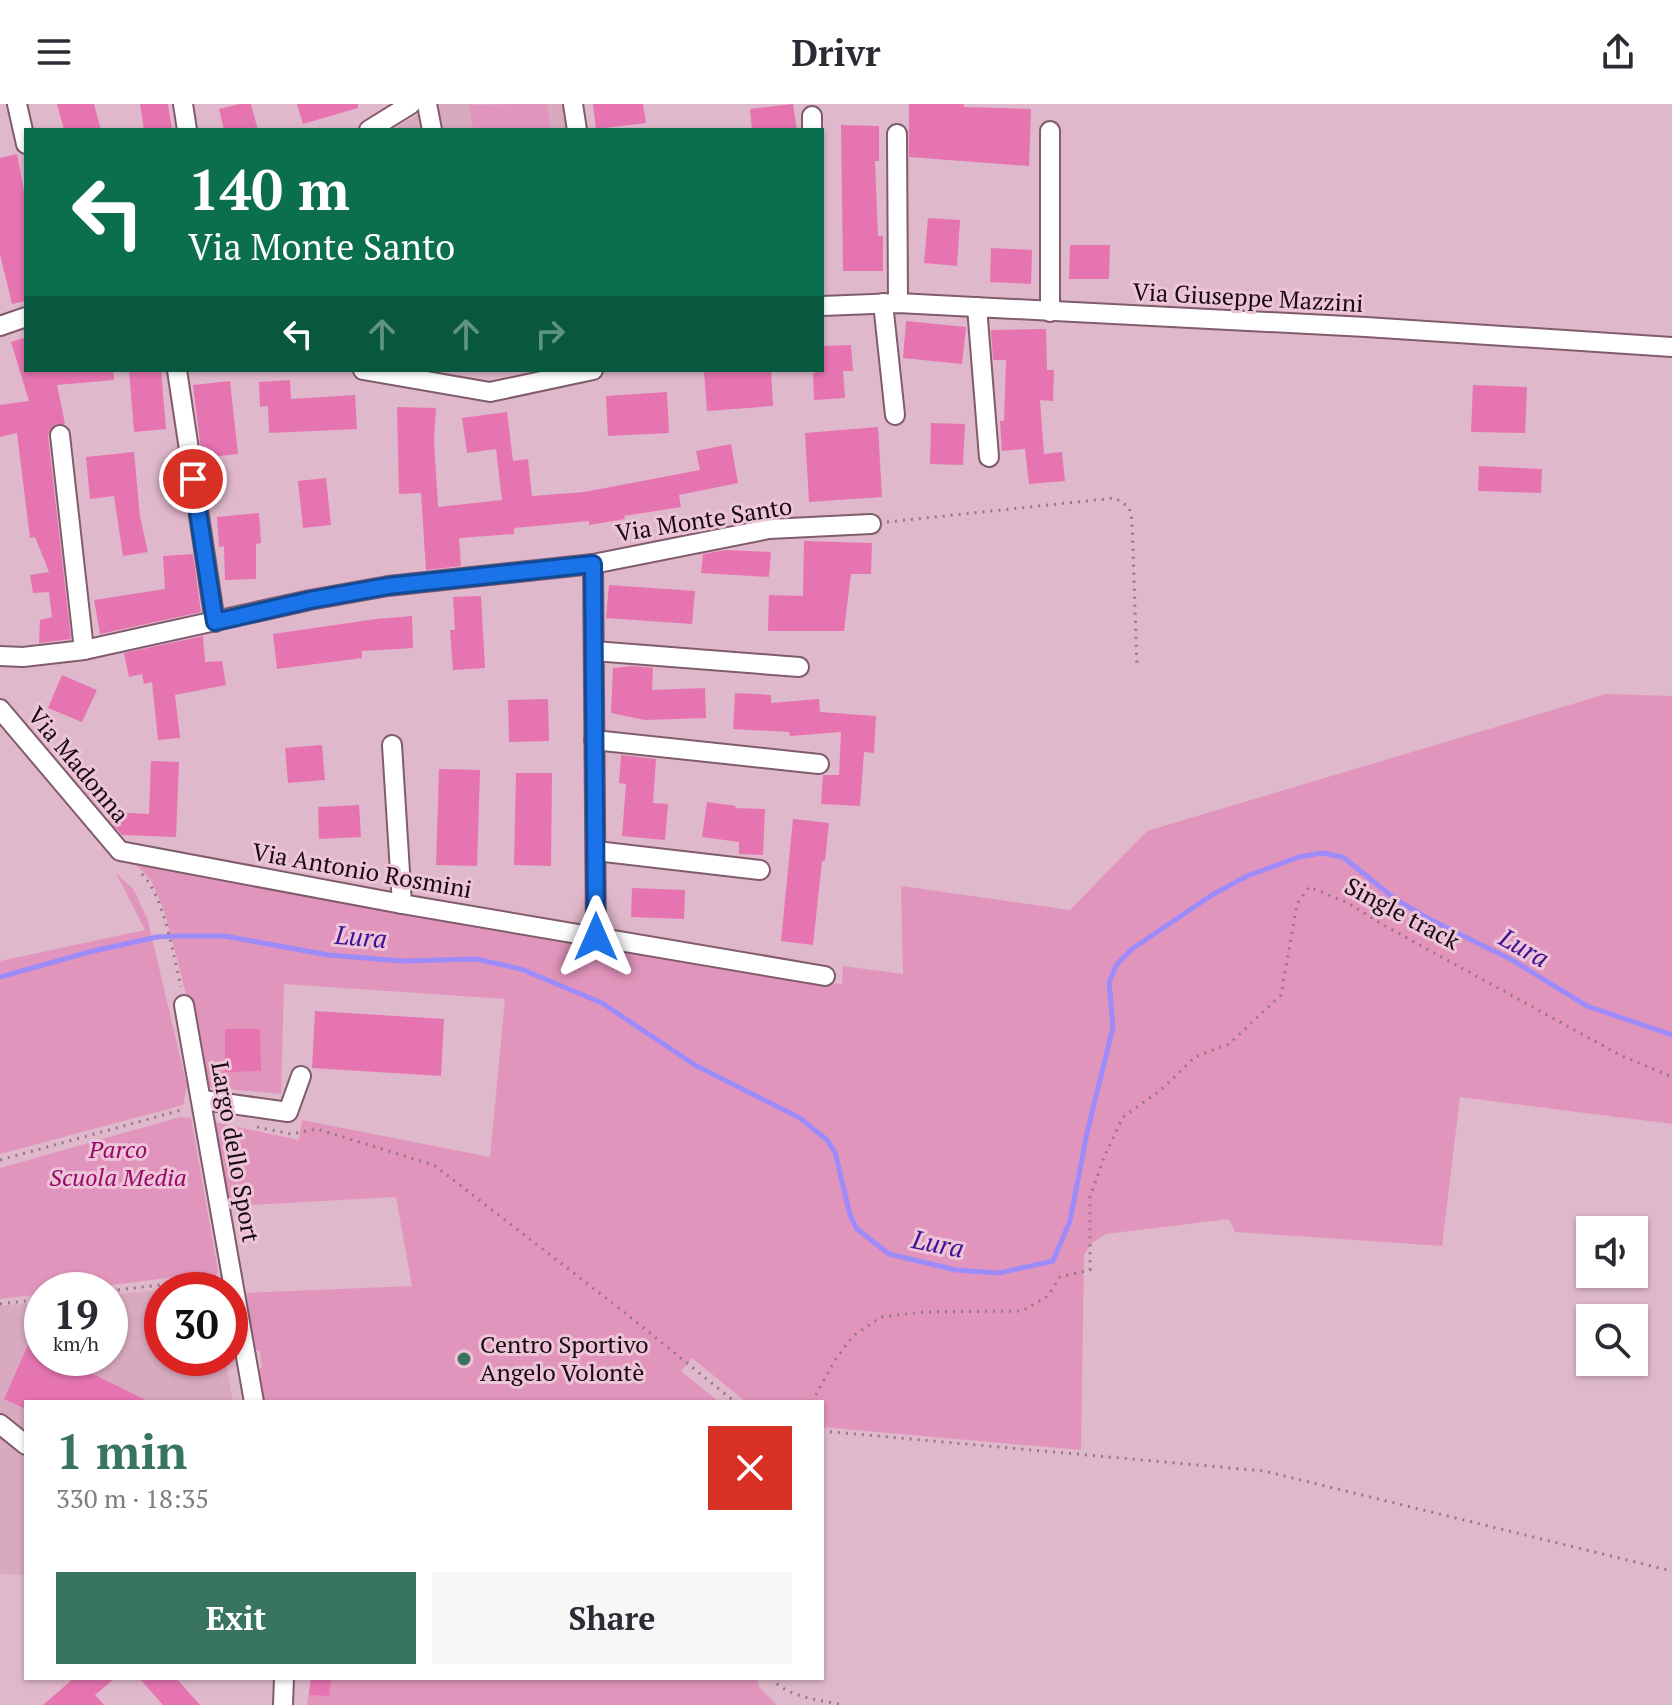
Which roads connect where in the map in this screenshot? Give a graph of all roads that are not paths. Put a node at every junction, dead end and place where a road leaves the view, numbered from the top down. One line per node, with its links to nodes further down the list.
1 (17, 104): 12 (street)
2 (183, 104): 6 (street)
3 (411, 104): 7 (street)
4 (427, 104): 8 (street)
5 (573, 104): 9 (street)
6 (187, 128)
7 (372, 128)
8 (432, 128)
9 (577, 128)
10 (1050, 131): 16 (street)
11 (897, 134): 13 (street)
12 (24, 135)
13 (891, 303): 14 (street, Via Giuseppe Mazzini); 15 (street, Via Giuseppe Mazzini); 23 (street)
14 (824, 306)
15 (977, 307): 16 (street, Via Giuseppe Mazzini); 25 (street)
16 (1050, 312): 19 (street, Via Giuseppe Mazzini)
17 (24, 318): 18 (street)
18 (0, 326)
19 (1672, 347)
20 (177, 372): 28 (street)
21 (375, 372): 22 (street)
22 (584, 372)
23 (895, 415)
24 (60, 435): 29 (street)
25 (989, 457)
26 (871, 524): 27 (street, Via Monte Santo)
27 (593, 564): 28 (street, Via Monte Santo); 30 (street, Via Monte Santo)
28 (215, 622): 29 (street, Via Monte Santo)
29 (84, 650): 31 (street, Via Monte Santo)
30 (594, 651): 32 (street); 34 (street, Via Monte Santo)
31 (0, 656)
32 (799, 667)
33 (0, 709): 37 (street, Via Madonna)
34 (594, 740): 36 (street); 38 (street, Via Monte Santo)
35 (392, 745): 40 (street)
36 (819, 764)
37 (120, 851): 40 (street, Via Antonio Rosmini)
38 (596, 851): 39 (street); 41 (street, Via Monte Santo)
39 (760, 870)
40 (402, 904): 41 (street, Via Antonio Rosmini)
41 (596, 937): 42 (street, Via Antonio Rosmini)
42 (825, 976)
43 (184, 1005): 45 (street, Largo dello Sport)
44 (301, 1076): 45 (street)
45 (203, 1104): 46 (street, Largo dello Sport)
46 (254, 1400)
47 (0, 1424): 48 (street)
48 (24, 1443)
49 (284, 1680): 50 (street)
50 (283, 1705)

